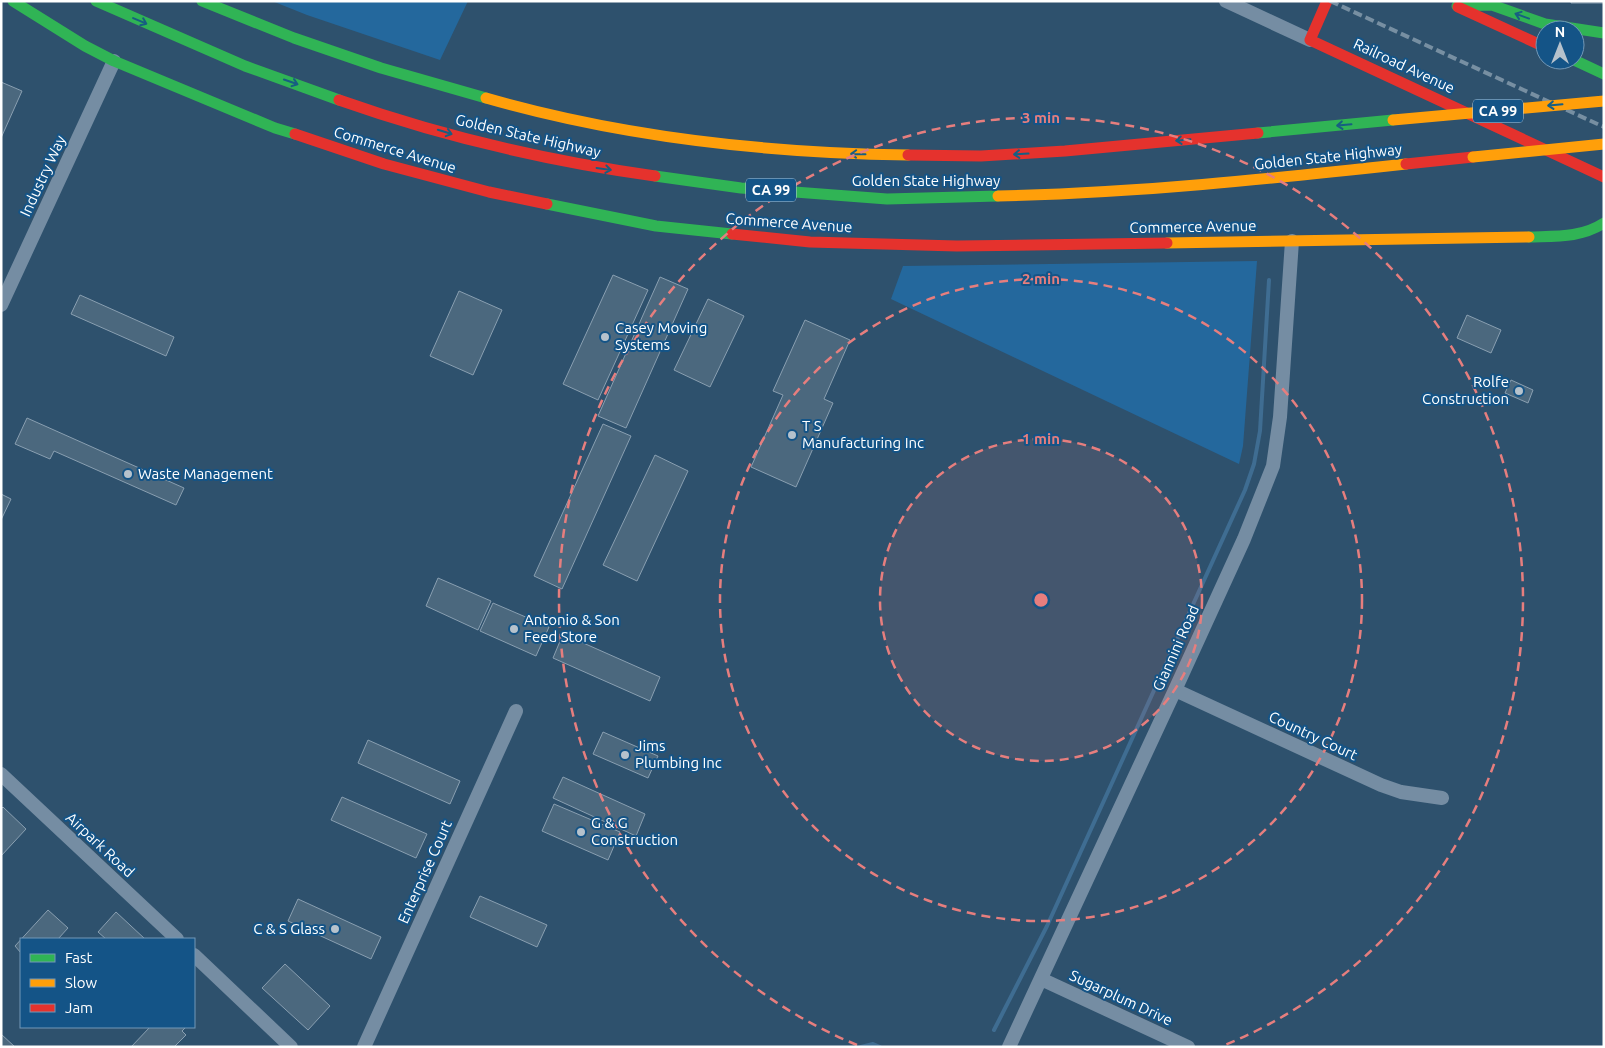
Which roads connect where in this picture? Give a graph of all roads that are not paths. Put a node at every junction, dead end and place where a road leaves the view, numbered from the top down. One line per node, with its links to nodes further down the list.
1 (13, 1): 13 (main road, Commerce Avenue)
2 (96, 1): 17 (main road, Golden State Highway / CA 99, one-way to 17, bridge)
3 (202, 1): 16 (main road, Golden State Highway / CA 99, one-way to 3, bridge)
4 (1226, 1): 10 (street, Railroad Avenue)
5 (1328, 1): 7 (main road); 10 (main road)
6 (1452, 4): 8 (main road, one-way to 6); 11 (main road)
7 (1327, 27)
8 (1604, 33)
9 (1334, 39): 12 (main road)
10 (1310, 40): 12 (main road, Railroad Avenue)
11 (1535, 42)
12 (1351, 59): 18 (main road, Railroad Avenue)
13 (114, 61): 20 (main road, Commerce Avenue); 21 (street, Industry Way)
14 (1585, 65): 15 (main road)
15 (1604, 74)
16 (1604, 101)
17 (1604, 144)
18 (1604, 177)
19 (1604, 224): 20 (main road, Commerce Avenue)
20 (1292, 241): 22 (street, Giannini Road)
21 (1, 305)
22 (1175, 690): 25 (street, Country Court); 28 (street, Giannini Road)
23 (516, 711): 30 (street, Enterprise Court)
24 (1, 774): 26 (street, Airpark Road)
25 (1442, 798)
26 (176, 938)
27 (195, 956): 29 (street)
28 (1041, 979): 31 (street, Giannini Road); 32 (street, Sugarplum Drive)
29 (291, 1047)
30 (364, 1047)
31 (1010, 1047)
32 (1188, 1047)

